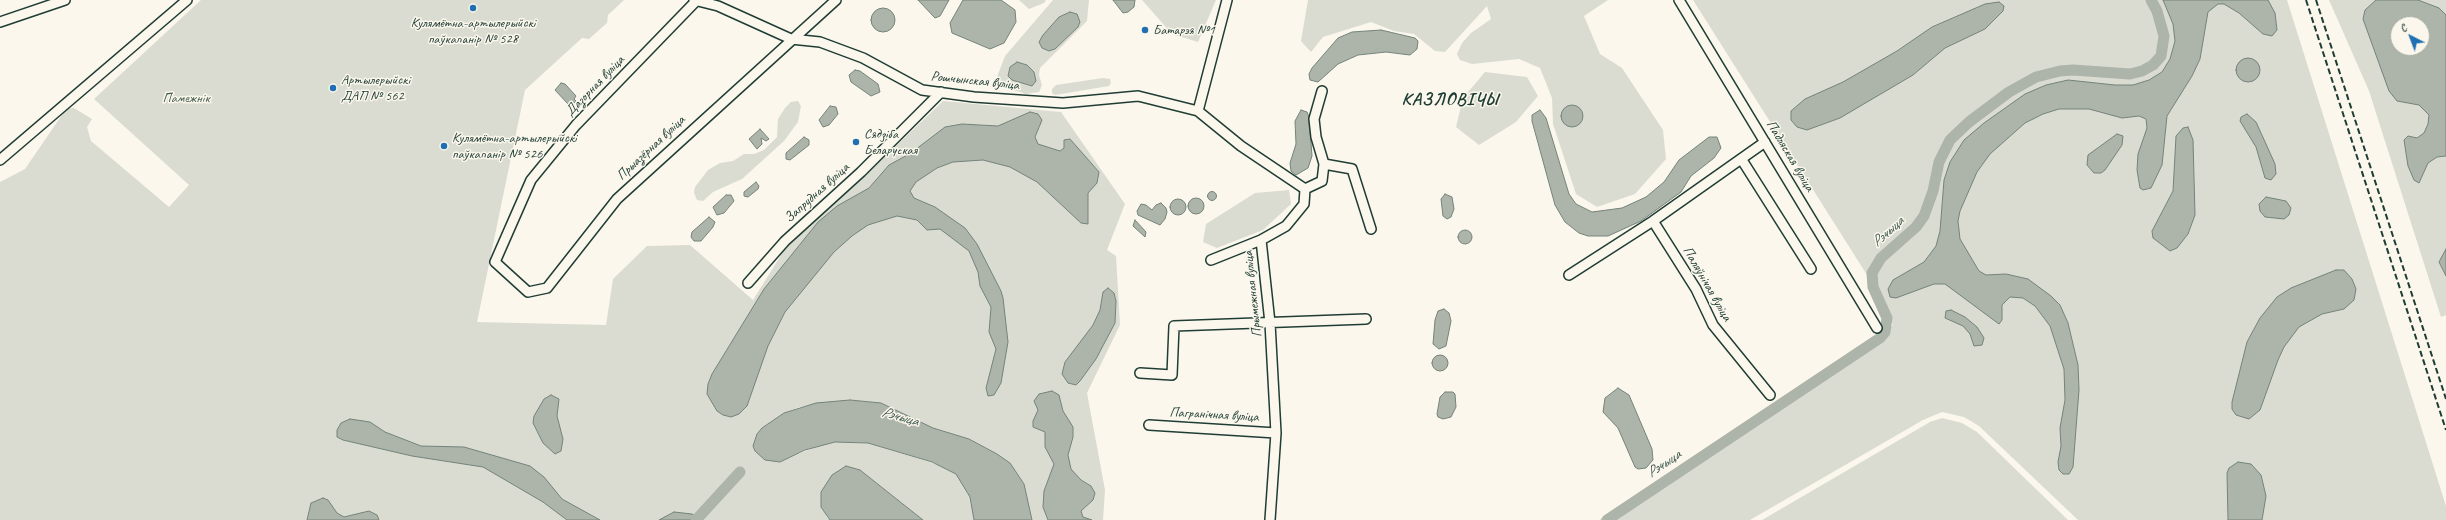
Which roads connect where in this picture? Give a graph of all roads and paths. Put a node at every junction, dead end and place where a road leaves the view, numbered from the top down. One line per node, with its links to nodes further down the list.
1 (65, 0): 7 (street)
2 (187, 0): 13 (street)
3 (836, 0): 8 (street, Прыазёрная вуліца)
4 (1227, 0): 11 (street)
5 (1679, 0): 12 (street, Падляская вуліца)
6 (695, 1): 8 (street, Рошчынская вуліца); 21 (street, Дазорная вуліца)
7 (0, 22)
8 (790, 39): 10 (street, Рошчынская вуліца); 21 (street, Прыазёрная вуліца)
9 (1322, 91): 15 (street)
10 (941, 92): 11 (street, Рошчынская вуліца); 24 (street, Запрудная вуліца)
11 (1198, 111): 16 (street)
12 (1765, 142): 14 (street); 27 (street, Падляская вуліца)
13 (0, 160)
14 (1742, 160): 17 (street); 22 (street)
15 (1324, 164): 16 (street); 18 (street)
16 (1305, 189): 19 (street, Прымежная вуліца)
17 (1653, 222): 23 (street); 29 (street, Паляўнічая вуліца)
18 (1371, 229)
19 (1261, 240): 20 (street); 26 (street, Прымежная вуліца)
20 (1211, 260)
21 (495, 262)
22 (1811, 269)
23 (1569, 275)
24 (748, 283)
25 (1366, 319): 26 (street)
26 (1270, 323): 28 (street); 31 (street, Прымежная вуліца)
27 (1877, 328)
28 (1140, 373)
29 (1770, 395)
30 (1149, 425): 31 (street, Пагранічная вуліца)
31 (1276, 433): 32 (street, Прымежная вуліца)
32 (1270, 520)

